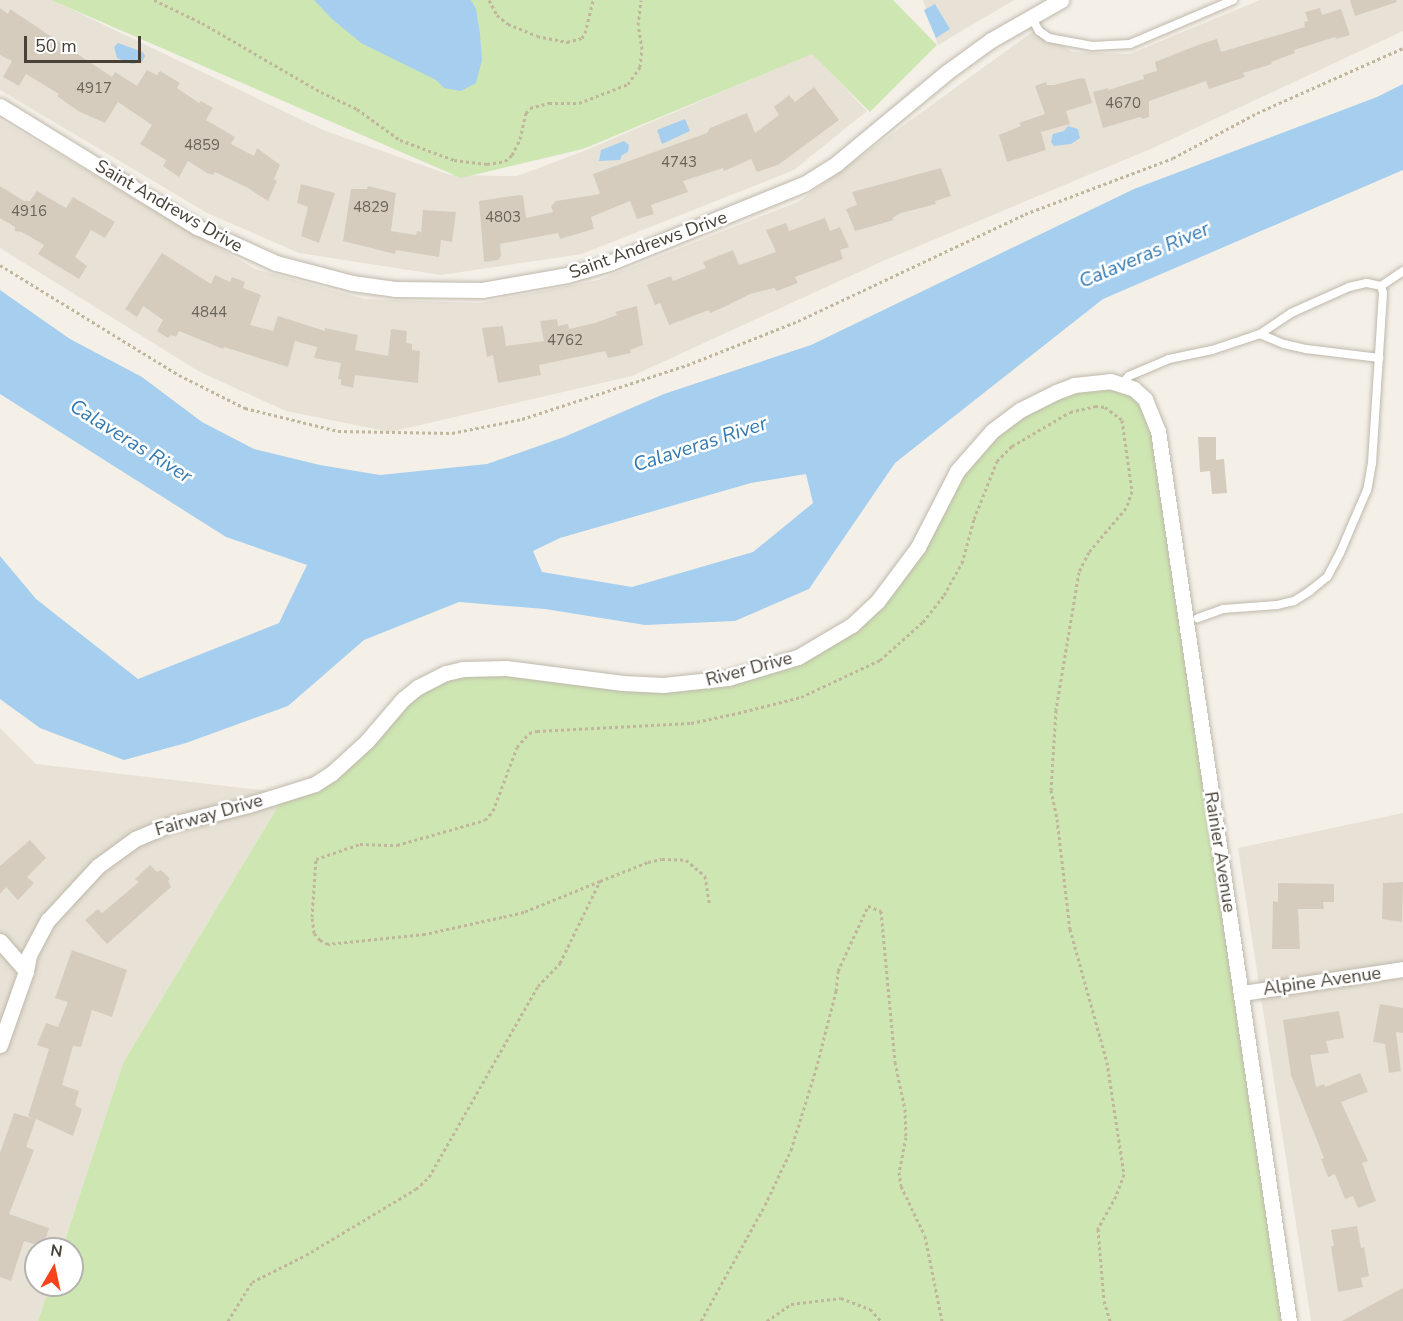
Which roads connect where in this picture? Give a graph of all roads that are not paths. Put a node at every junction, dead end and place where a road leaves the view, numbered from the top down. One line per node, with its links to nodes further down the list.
1 (1061, 0): 3 (street, Saint Andrews Drive)
2 (1233, 0): 3 (lane)
3 (1031, 16): 4 (street, Saint Andrews Drive)
4 (0, 106)
5 (1403, 271): 6 (lane)
6 (1382, 286): 7 (lane); 8 (lane)
7 (1260, 334): 8 (lane); 9 (lane)
8 (1379, 358): 10 (lane)
9 (1128, 387): 11 (street, River Drive); 15 (street, Rainier Avenue)
10 (1198, 618)
11 (286, 793): 14 (street, Fairway Drive)
12 (0, 941): 14 (street)
13 (1403, 969): 15 (street, Alpine Avenue)
14 (26, 970): 16 (street, Fairway Drive)
15 (1242, 993): 17 (street, Rainier Avenue)
16 (0, 1045)
17 (1289, 1321)

